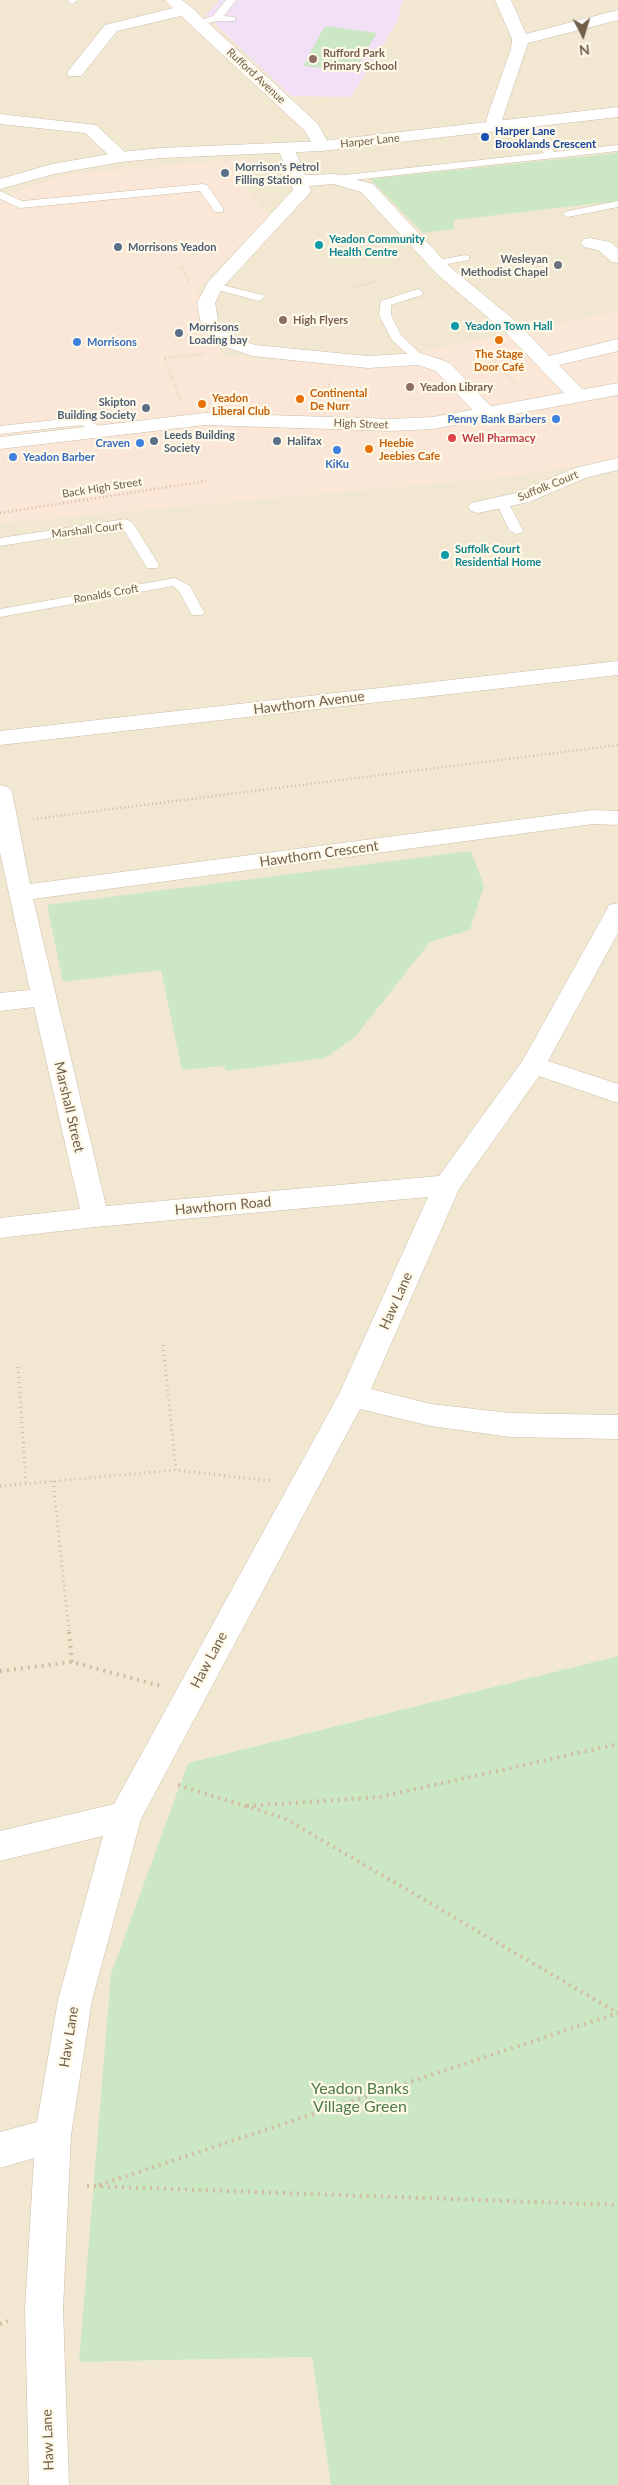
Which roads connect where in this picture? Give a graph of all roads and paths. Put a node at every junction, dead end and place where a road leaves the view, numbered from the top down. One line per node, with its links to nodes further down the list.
1 (231, 0): 5 (lane)
2 (503, 0): 8 (street)
3 (179, 5): 7 (street, Rufford Avenue); 9 (street, Rufford Avenue)
4 (618, 15): 8 (street)
5 (217, 18): 6 (lane); 7 (lane)
6 (231, 19)
7 (199, 24): 14 (street, Rufford Avenue)
8 (520, 39): 13 (street)
9 (75, 73)
10 (618, 112): 12 (street, Harper Lane)
11 (0, 119): 18 (street)
12 (529, 123): 13 (street, Harper Lane); 17 (lane)
13 (498, 127): 14 (street, Harper Lane)
14 (322, 146): 15 (street, Harper Lane)
15 (286, 148): 18 (street, Harper Lane); 20 (street)
16 (618, 148): 17 (lane)
17 (551, 156): 19 (lane)
18 (121, 157): 21 (street, Harper Lane)
19 (335, 179): 20 (street); 29 (street)
20 (299, 181): 30 (street)
21 (0, 184)
22 (0, 194): 24 (lane)
23 (618, 204): 25 (lane)
24 (219, 210)
25 (568, 214)
26 (590, 243): 28 (street)
27 (465, 258): 29 (lane)
28 (618, 258)
29 (437, 263): 37 (street)
30 (214, 286): 32 (lane); 34 (street)
31 (418, 293): 35 (lane)
32 (260, 297)
33 (618, 345): 37 (street)
34 (328, 357): 35 (street); 42 (path)
35 (420, 359): 41 (street)
36 (165, 361): 38 (path)
37 (547, 362): 40 (street)
38 (170, 374)
39 (618, 389): 40 (street, High Street)
40 (577, 395): 41 (street, High Street)
41 (487, 414): 42 (street, High Street)
42 (330, 423): 44 (street, High Street)
43 (0, 430): 44 (lane)
44 (101, 431): 45 (street, High Street)
45 (0, 444)
46 (618, 464): 48 (street, Suffolk Court)
47 (206, 481): 50 (path, Back High Street)
48 (502, 502): 49 (street, Suffolk Court); 51 (lane)
49 (478, 507)
50 (0, 513)
51 (516, 530)
52 (0, 542): 53 (lane, Marshall Court)
53 (152, 565)
54 (196, 612): 55 (lane, Ronalds Croft)
55 (0, 613)
56 (618, 668): 57 (street, Hawthorn Avenue)
57 (0, 738)
58 (618, 745): 61 (path)
59 (0, 792): 61 (street, Marshall Street)
60 (618, 818): 62 (street, Hawthorn Crescent)
61 (6, 822): 62 (street, Marshall Street)
62 (20, 893): 64 (street, Marshall Street)
63 (618, 911): 66 (street, Haw Lane)
64 (44, 997): 65 (street); 69 (street, Marshall Street)
65 (0, 1002)
66 (533, 1065): 67 (street); 68 (street, Haw Lane)
67 (618, 1094)
68 (447, 1186): 69 (street, Hawthorn Road); 73 (street, Haw Lane)
69 (95, 1217): 70 (street, Hawthorn Road)
70 (0, 1228)
71 (163, 1345): 75 (path)
72 (18, 1367): 77 (path)
73 (354, 1396): 74 (street); 78 (street, Haw Lane)
74 (618, 1427)
75 (176, 1470): 76 (path); 78 (path)
76 (53, 1481): 77 (path); 80 (path)
77 (26, 1483): 79 (path)
78 (304, 1485): 82 (street, Haw Lane)
79 (0, 1486)
80 (72, 1662): 81 (path); 82 (path)
81 (0, 1671)
82 (191, 1693): 84 (street, Haw Lane)
83 (618, 1744): 85 (path)
84 (146, 1775): 85 (path); 86 (street, Haw Lane)
85 (246, 1806): 88 (path)
86 (125, 1816): 87 (street); 89 (street, Haw Lane)
87 (0, 1846)
88 (618, 2013): 92 (path)
89 (54, 2135): 90 (street); 91 (street, Haw Lane)
90 (0, 2150)
91 (51, 2185): 92 (path); 94 (street, Haw Lane)
92 (96, 2186): 93 (path)
93 (618, 2205)
94 (49, 2485)

